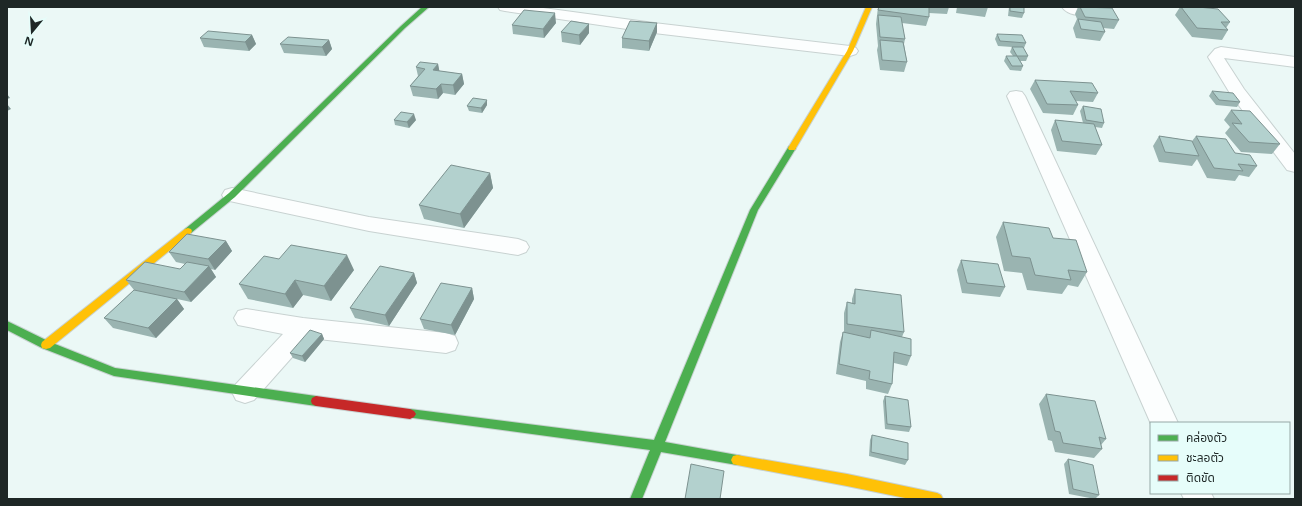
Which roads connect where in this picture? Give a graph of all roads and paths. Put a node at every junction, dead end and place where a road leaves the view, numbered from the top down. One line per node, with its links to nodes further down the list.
1 (426, 7): 8 (street)
2 (504, 7): 4 (street)
3 (869, 7): 4 (street)
4 (850, 51): 17 (street)
5 (1295, 62): 7 (street)
6 (1016, 96): 16 (street)
7 (1294, 166)
8 (232, 195): 9 (street); 14 (street)
9 (518, 247)
10 (246, 318): 12 (street)
11 (7, 325): 14 (street)
12 (303, 328): 13 (street); 15 (street)
13 (446, 344)
14 (46, 345): 15 (street)
15 (245, 392): 17 (street)
16 (1164, 422)
17 (658, 446): 18 (street); 19 (street)
18 (636, 499)
19 (937, 499)

